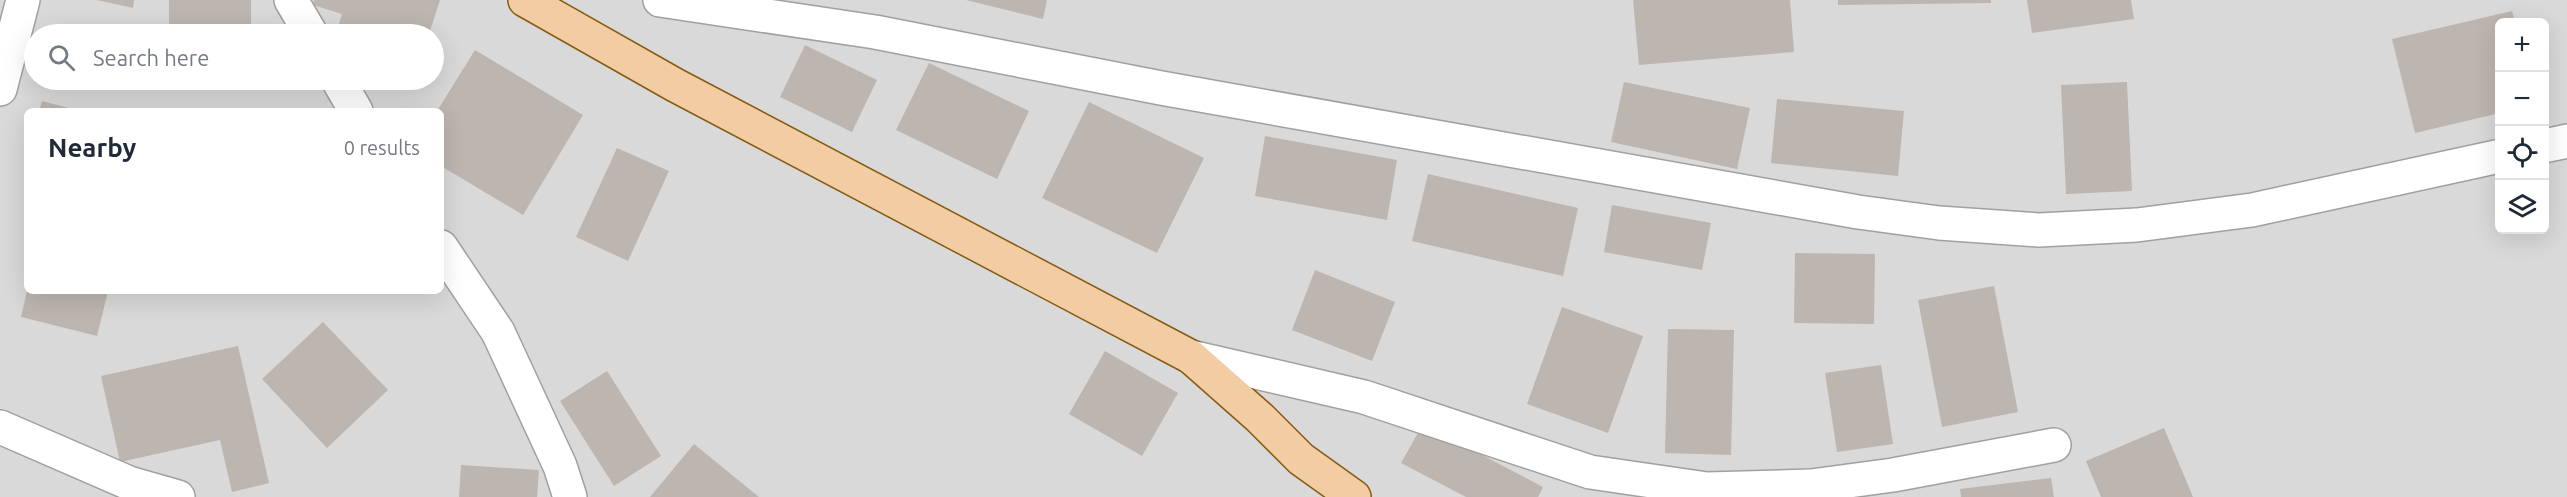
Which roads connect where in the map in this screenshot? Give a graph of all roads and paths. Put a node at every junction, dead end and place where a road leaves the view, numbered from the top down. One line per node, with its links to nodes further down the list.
1 (23, 0): 6 (street)
2 (291, 0): 5 (street)
3 (525, 0): 13 (main road)
4 (660, 0): 11 (street)
5 (305, 24)
6 (0, 89)
7 (344, 90): 8 (street)
8 (355, 108)
9 (2567, 141): 10 (street)
10 (2549, 145)
11 (2495, 157)
12 (444, 251): 20 (street)
13 (1191, 357): 16 (main road); 17 (street)
14 (0, 427): 18 (street)
15 (2054, 445): 17 (street)
16 (1301, 459): 21 (street); 22 (main road)
17 (1584, 484)
18 (131, 490): 19 (street)
19 (178, 497)
20 (570, 497)
21 (1332, 497)
22 (1354, 497)

